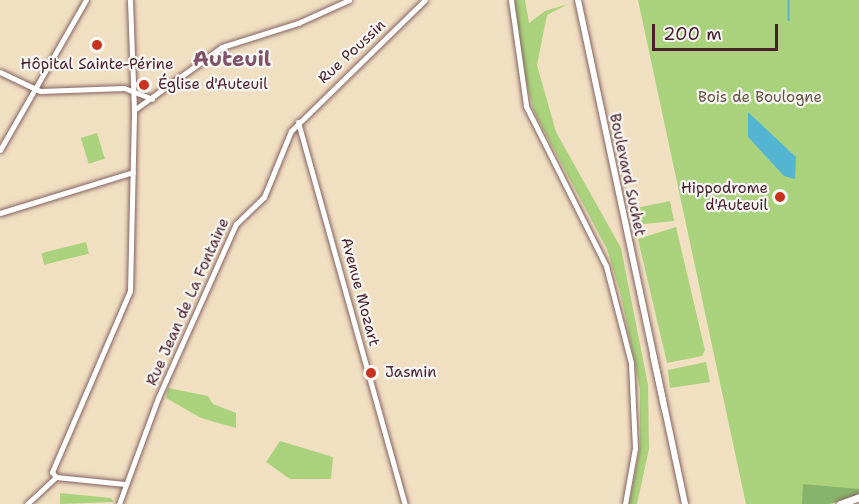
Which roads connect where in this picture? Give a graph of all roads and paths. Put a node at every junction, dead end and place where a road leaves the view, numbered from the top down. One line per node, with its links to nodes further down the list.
1 (86, 0): 8 (street)
2 (130, 0): 9 (street)
3 (349, 0): 10 (street)
4 (424, 0): 12 (street, Rue Poussin)
5 (512, 0): 22 (street)
6 (578, 0): 23 (main road, Boulevard Suchet)
7 (0, 72): 8 (street)
8 (36, 89): 9 (street); 13 (street)
9 (134, 92): 10 (street); 11 (street)
10 (152, 99): 11 (street)
11 (134, 110): 14 (street)
12 (298, 122): 17 (street, Rue Jean de La Fontaine); 21 (street, Avenue Mozart)
13 (0, 150)
14 (133, 172): 15 (street); 16 (street)
15 (0, 213)
16 (56, 477): 17 (street); 19 (street)
17 (125, 484): 20 (street, Rue Jean de La Fontaine)
18 (859, 497): 24 (highway)
19 (27, 504)
20 (119, 504)
21 (405, 504)
22 (625, 504)
23 (685, 504)
24 (840, 504)

